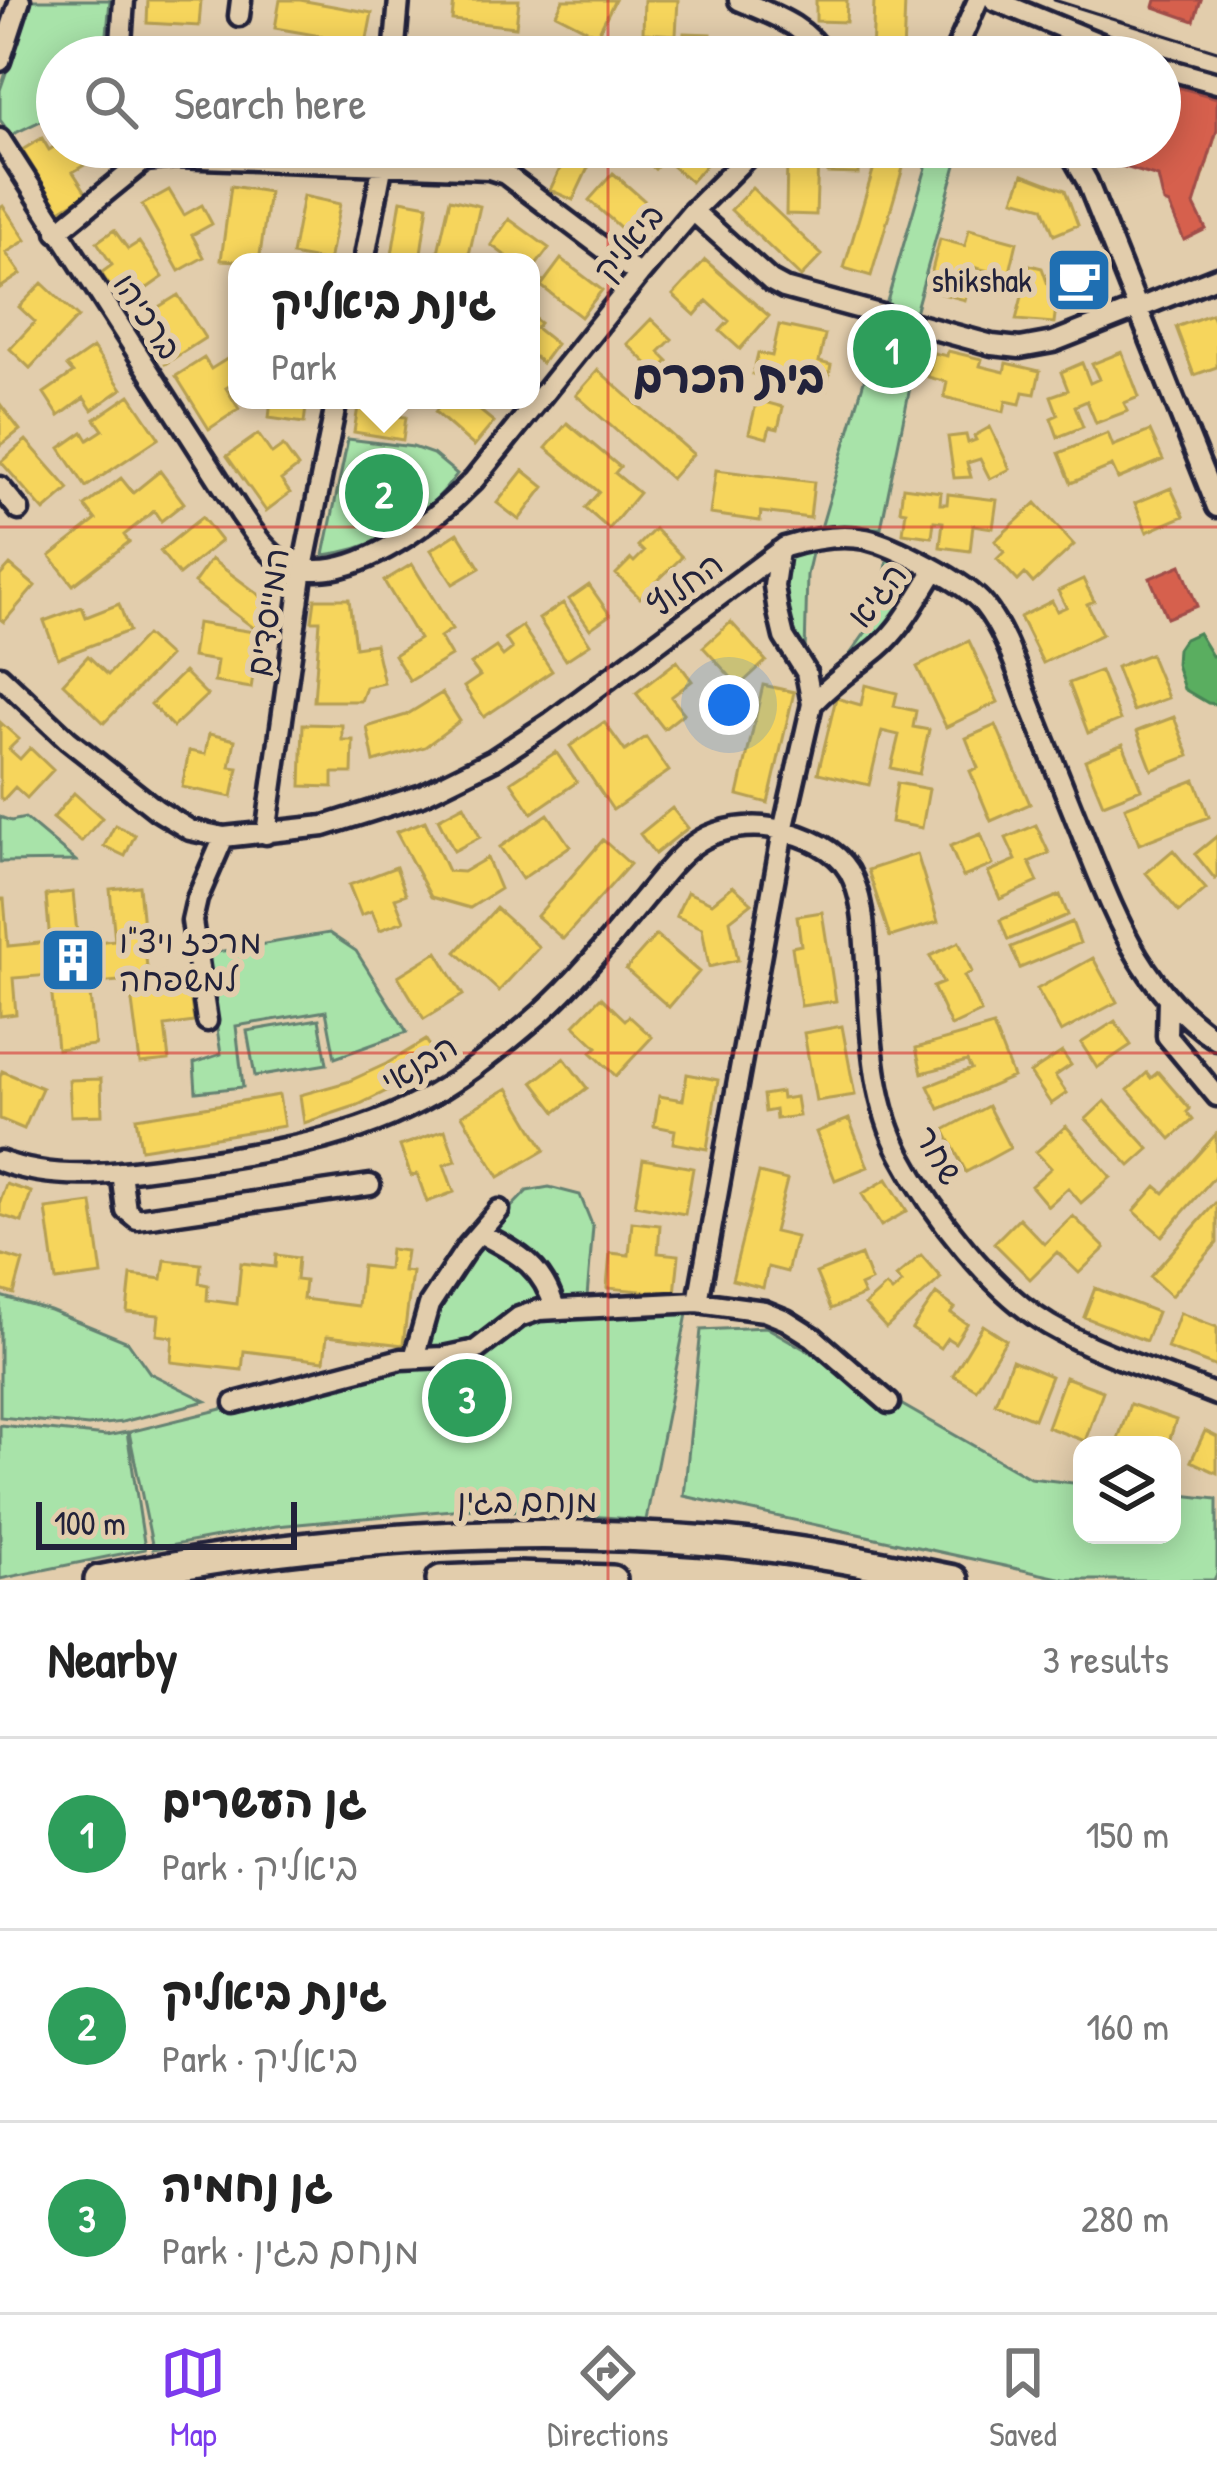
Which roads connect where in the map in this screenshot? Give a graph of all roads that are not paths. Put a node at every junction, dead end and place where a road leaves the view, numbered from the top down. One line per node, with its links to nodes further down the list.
1 (124, 0): 7 (street)
2 (399, 0): 8 (street)
3 (739, 0): 9 (street)
4 (977, 0): 10 (street)
5 (994, 0): 11 (street)
6 (12, 3): 12 (street)
7 (122, 36)
8 (396, 36)
9 (809, 36)
10 (962, 36)
11 (1082, 36)
12 (0, 62)
13 (1181, 73): 14 (street)
14 (1217, 83)
15 (0, 139): 22 (street, ברכיהו)
16 (125, 168): 22 (street)
17 (383, 168): 23 (street)
18 (480, 168): 24 (street)
19 (736, 168): 21 (street)
20 (1080, 168): 26 (street)
21 (693, 211): 24 (street, ביאליק); 26 (street, ביאליק)
22 (57, 232): 34 (street, ברכיהו)
23 (366, 253)
24 (639, 275): 27 (street, ביאליק)
25 (1217, 277): 26 (street, ביאליק)
26 (1138, 308): 31 (street)
27 (540, 397)
28 (335, 409): 34 (street, המייסדים)
29 (531, 409): 34 (street, ביאליק)
30 (0, 488): 32 (street)
31 (1217, 507)
32 (19, 510)
33 (779, 551): 35 (street, החלוץ); 37 (street); 39 (street, החלוץ)
34 (303, 568): 39 (street, המייסדים)
35 (935, 570): 37 (street, הגיא); 41 (street, החלוץ)
36 (0, 676): 40 (street, החלוץ)
37 (812, 704): 38 (street)
38 (782, 831): 46 (street, הבנאי); 50 (street); 53 (street, שחר)
39 (266, 834): 40 (street, החלוץ)
40 (224, 837): 42 (street)
41 (1168, 999): 43 (street, החלוץ); 44 (street)
42 (207, 1021)
43 (1217, 1040)
44 (1217, 1096)
45 (0, 1160): 46 (street, הבנאי)
46 (121, 1172): 47 (street)
47 (370, 1185)
48 (500, 1210): 49 (street)
49 (480, 1232): 51 (street); 52 (street)
50 (698, 1303): 51 (street); 55 (street)
51 (555, 1309): 52 (street)
52 (414, 1358): 54 (street)
53 (1217, 1395)
54 (235, 1403)
55 (889, 1403)
56 (99, 1580): 59 (highway, מנחם בגין)
57 (441, 1580): 58 (highway)
58 (612, 1580)
59 (954, 1580)

